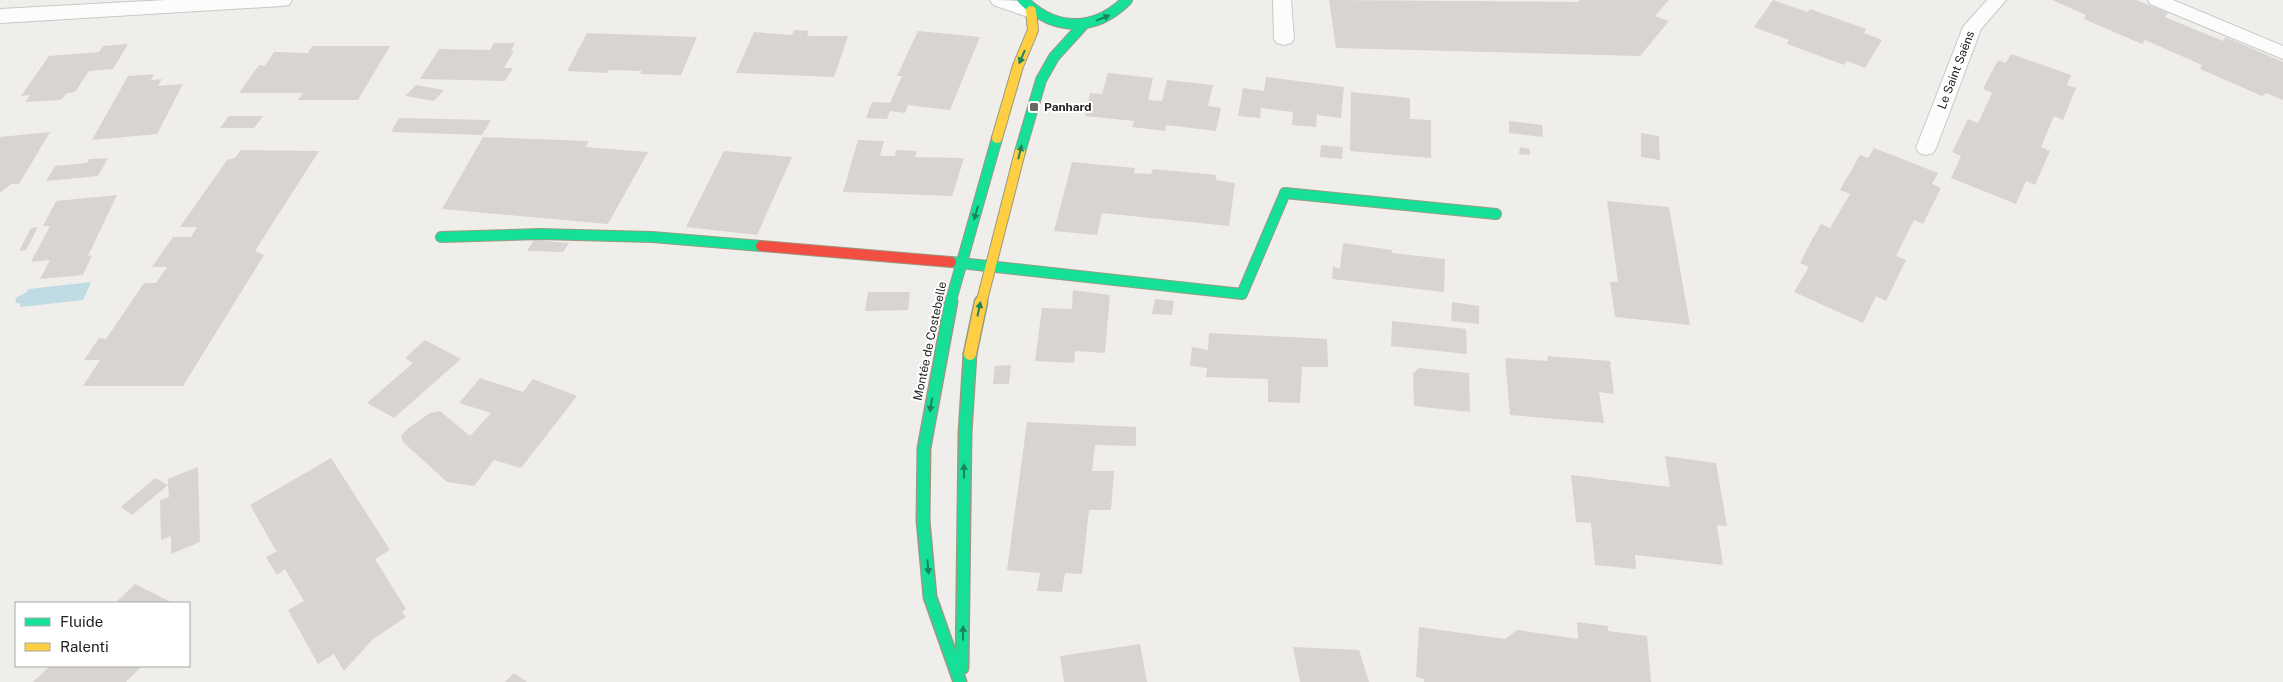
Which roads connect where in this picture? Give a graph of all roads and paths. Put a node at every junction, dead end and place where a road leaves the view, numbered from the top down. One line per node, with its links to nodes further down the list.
1 (281, 0): 8 (street)
2 (1001, 0): 7 (street)
3 (1282, 0): 10 (lane)
4 (1998, 0): 12 (lane, Le Saint Saëns)
5 (2157, 0): 11 (lane)
6 (1129, 3): 9 (main road, one-way to 6)
7 (1027, 6): 9 (main road); 15 (main road, Montée de Costebelle, one-way to 15)
8 (0, 16)
9 (1085, 23): 16 (main road, Montée de Costebelle, one-way to 9)
10 (1284, 38)
11 (2283, 53)
12 (1926, 148)
13 (1496, 214): 16 (main road)
14 (441, 237): 15 (main road)
15 (962, 263): 16 (main road); 17 (main road, Montée de Costebelle, one-way to 17)
16 (989, 266): 17 (main road, Montée de Costebelle, one-way to 16)
17 (961, 682)

